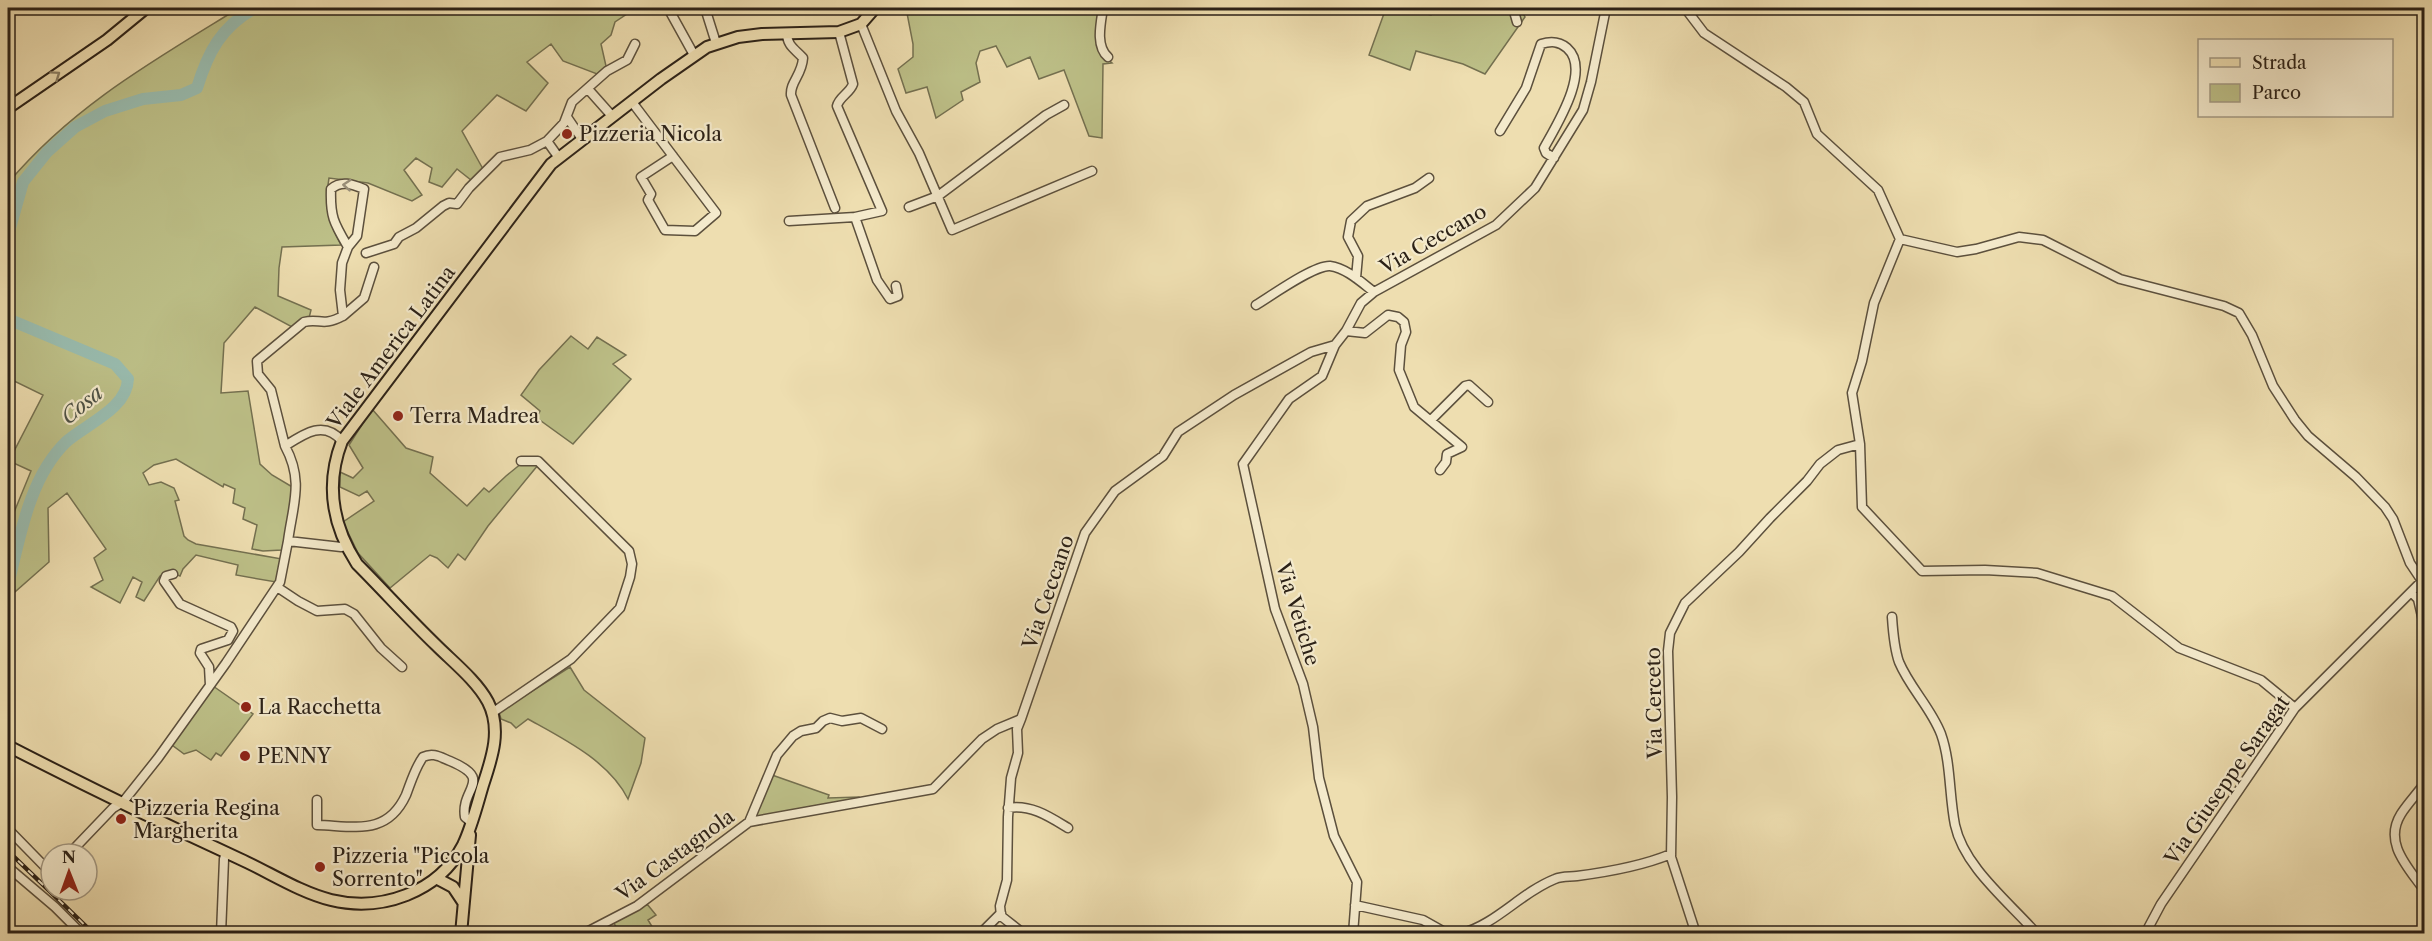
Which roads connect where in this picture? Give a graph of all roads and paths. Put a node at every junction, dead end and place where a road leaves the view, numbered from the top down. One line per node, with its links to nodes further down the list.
1 (146, 8): 20 (main road, one-way to 1)
2 (668, 8): 15 (street)
3 (708, 8): 14 (street)
4 (875, 8): 10 (main road, Viale America Latina)
5 (1103, 8): 16 (street)
6 (1514, 8): 9 (street)
7 (1606, 8): 28 (street, Via Ceccano)
8 (1685, 8): 36 (street)
9 (1517, 22)
10 (861, 24): 11 (main road, Viale America Latina); 31 (street)
11 (839, 32): 12 (main road, Viale America Latina); 34 (street)
12 (787, 33): 14 (main road, Viale America Latina); 33 (street)
13 (635, 44): 17 (street)
14 (716, 44): 15 (main road, Viale America Latina)
15 (694, 55): 18 (main road, Viale America Latina)
16 (1108, 57)
17 (588, 89): 21 (street); 22 (street)
18 (632, 102): 21 (main road, Viale America Latina); 26 (street)
19 (1064, 105): 31 (street)
20 (8, 108)
21 (612, 116): 24 (main road, Viale America Latina)
22 (567, 117): 24 (street); 25 (street)
23 (1500, 131): 28 (street)
24 (582, 139): 27 (main road, Viale America Latina)
25 (547, 141): 27 (street); 38 (street)
26 (673, 156): 26 (street)
27 (559, 158): 50 (main road, Viale America Latina)
28 (1554, 158): 42 (street, Via Ceccano)
29 (1092, 171): 31 (street)
30 (1429, 178): 40 (street)
31 (938, 196): 32 (street)
32 (909, 207)
33 (835, 208)
34 (855, 218): 35 (street); 41 (street)
35 (789, 221)
36 (1900, 239): 51 (street); 58 (street)
37 (348, 247): 37 (street, one-way to 37); 45 (street)
38 (366, 253)
39 (374, 267): 45 (street)
40 (1356, 278): 42 (street); 44 (street)
41 (896, 285)
42 (1374, 292): 43 (street, Via Ceccano)
43 (1361, 303): 46 (street, Via Vetiche)
44 (1256, 305)
45 (343, 316): 52 (street)
46 (1346, 331): 47 (street, Via Vetiche); 49 (street)
47 (1335, 345): 67 (street, Via Ceccano); 88 (street, Via Vetiche)
48 (1488, 402): 49 (street)
49 (1431, 420): 54 (street)
50 (342, 441): 52 (street); 56 (main road, Viale America Latina)
51 (1860, 444): 65 (street); 80 (street, Via Cerceto)
52 (285, 446): 55 (street)
53 (521, 461): 66 (street)
54 (1440, 470)
55 (288, 541): 56 (street); 59 (street)
56 (345, 546): 66 (main road, Viale America Latina)
57 (173, 574): 64 (street)
58 (2423, 580): 60 (street, Via Giuseppe Saragat)
59 (277, 587): 63 (street); 64 (street)
60 (2411, 592): 62 (street); 65 (street, Via Giuseppe Saragat)
61 (1892, 617): 100 (street)
62 (2424, 625)
63 (402, 667)
64 (210, 685): 72 (street)
65 (2295, 708): 101 (street, Via Giuseppe Saragat)
66 (492, 713): 75 (main road, Viale America Latina)
67 (1021, 719): 73 (street, Via Ceccano); 74 (street, Via Castagnola)
68 (882, 729): 74 (street)
69 (8, 746): 72 (main road, Viale America Latina)
70 (2424, 784): 86 (street)
71 (317, 800): 75 (street)
72 (123, 802): 78 (street); 79 (main road, Viale America Latina)
73 (1008, 808): 76 (street); 89 (street, Via Ceccano)
74 (749, 822): 93 (street, Via Castagnola)
75 (471, 823): 82 (main road, Viale America Latina); 84 (main road)
76 (1068, 828)
77 (8, 829): 81 (street)
78 (80, 842)
79 (226, 852): 85 (main road, Viale America Latina); 91 (street)
80 (1671, 854): 98 (street); 99 (street, Via Cerceto)
81 (39, 861)
82 (452, 861): 84 (main road); 85 (main road, Viale America Latina)
83 (8, 867): 90 (street)
84 (466, 872): 87 (main road)
85 (436, 878): 87 (main road)
86 (2424, 890)
87 (464, 902): 92 (main road)
88 (1355, 905): 96 (street, Via Vetiche); 97 (street)
89 (1001, 913): 94 (street); 95 (street)
90 (82, 933)
91 (221, 933)
92 (461, 933)
93 (582, 933)
94 (980, 933)
95 (1024, 933)
96 (1353, 933)
97 (1448, 933)
98 (1460, 933)
99 (1696, 933)
100 (2037, 933)
101 (2145, 933)

